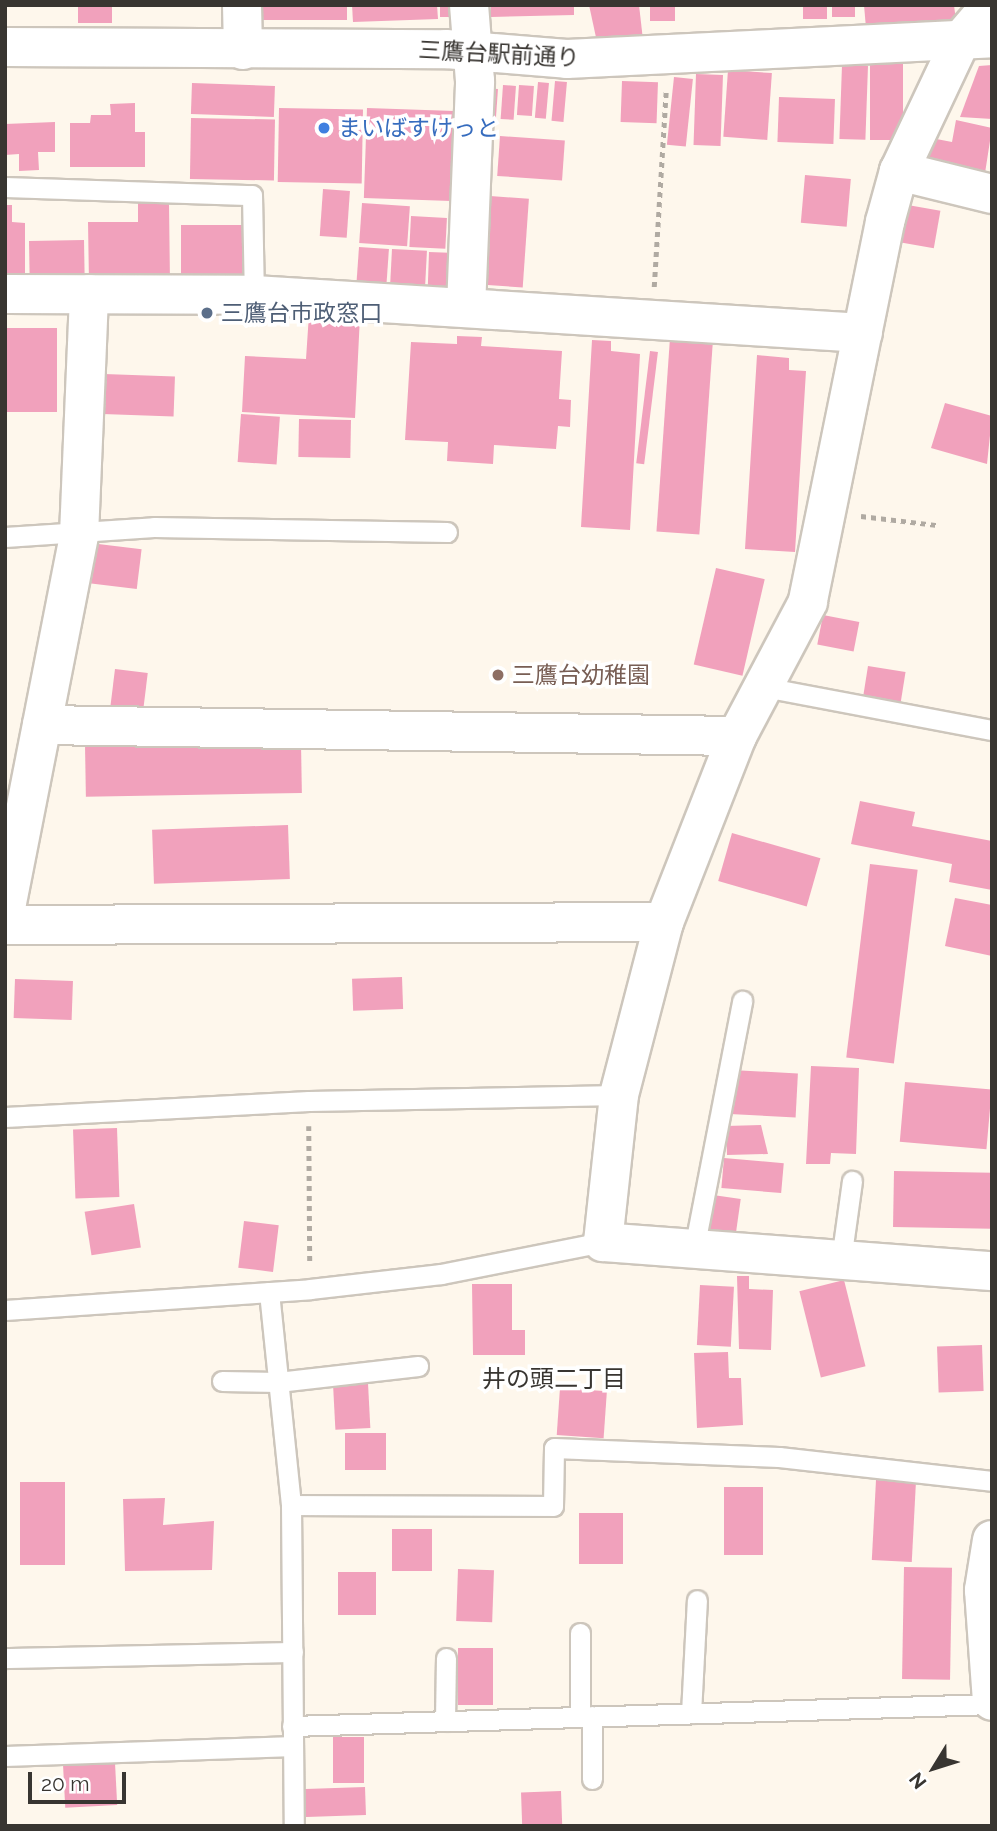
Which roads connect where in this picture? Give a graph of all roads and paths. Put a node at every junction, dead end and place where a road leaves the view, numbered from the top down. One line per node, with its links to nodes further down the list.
1 (242, 5): 6 (street)
2 (469, 5): 7 (street)
3 (991, 5): 4 (street)
4 (976, 39): 8 (street, 三鷹台駅前通り); 9 (street)
5 (5, 47): 6 (street, 三鷹台駅前通り)
6 (243, 50): 7 (street, 三鷹台駅前通り)
7 (472, 51): 8 (street, 三鷹台駅前通り); 15 (street)
8 (668, 56): 16 (path)
9 (899, 171): 11 (street); 17 (street)
10 (5, 187): 14 (lane)
11 (992, 194)
12 (5, 294): 13 (street)
13 (89, 295): 14 (street); 21 (street)
14 (254, 295): 15 (street)
15 (466, 308): 16 (street)
16 (652, 320): 17 (street)
17 (863, 332): 18 (street)
18 (826, 511): 19 (path); 23 (street)
19 (937, 525)
20 (447, 532): 21 (lane)
21 (79, 535): 22 (lane); 24 (street)
22 (5, 537)
23 (764, 687): 25 (lane); 26 (street)
24 (42, 725): 26 (street); 27 (street)
25 (992, 730)
26 (737, 736): 29 (street)
27 (16, 802): 28 (street)
28 (5, 913)
29 (664, 922): 30 (street); 32 (street)
30 (5, 925)
31 (742, 1001): 37 (lane)
32 (619, 1095): 33 (lane); 36 (street)
33 (309, 1101): 34 (lane); 40 (path)
34 (5, 1117)
35 (852, 1181): 38 (lane)
36 (603, 1242): 37 (street); 40 (lane)
37 (694, 1249): 38 (street)
38 (841, 1260): 39 (street)
39 (992, 1271)
40 (310, 1289): 41 (lane)
41 (269, 1292): 42 (lane); 45 (lane)
42 (5, 1310)
43 (418, 1366): 45 (lane)
44 (222, 1381): 45 (lane)
45 (278, 1382): 47 (lane)
46 (992, 1481): 47 (lane)
47 (290, 1505): 51 (lane)
48 (992, 1540): 54 (street)
49 (698, 1600): 55 (lane)
50 (580, 1633): 56 (lane)
51 (293, 1652): 52 (lane); 58 (lane)
52 (5, 1658)
53 (446, 1658): 57 (lane)
54 (992, 1702): 55 (lane)
55 (691, 1713): 56 (lane)
56 (586, 1716): 57 (lane); 61 (lane)
57 (445, 1721): 58 (lane)
58 (292, 1726): 59 (lane)
59 (292, 1746): 60 (lane); 62 (lane)
60 (5, 1756)
61 (592, 1779)
62 (294, 1826)

